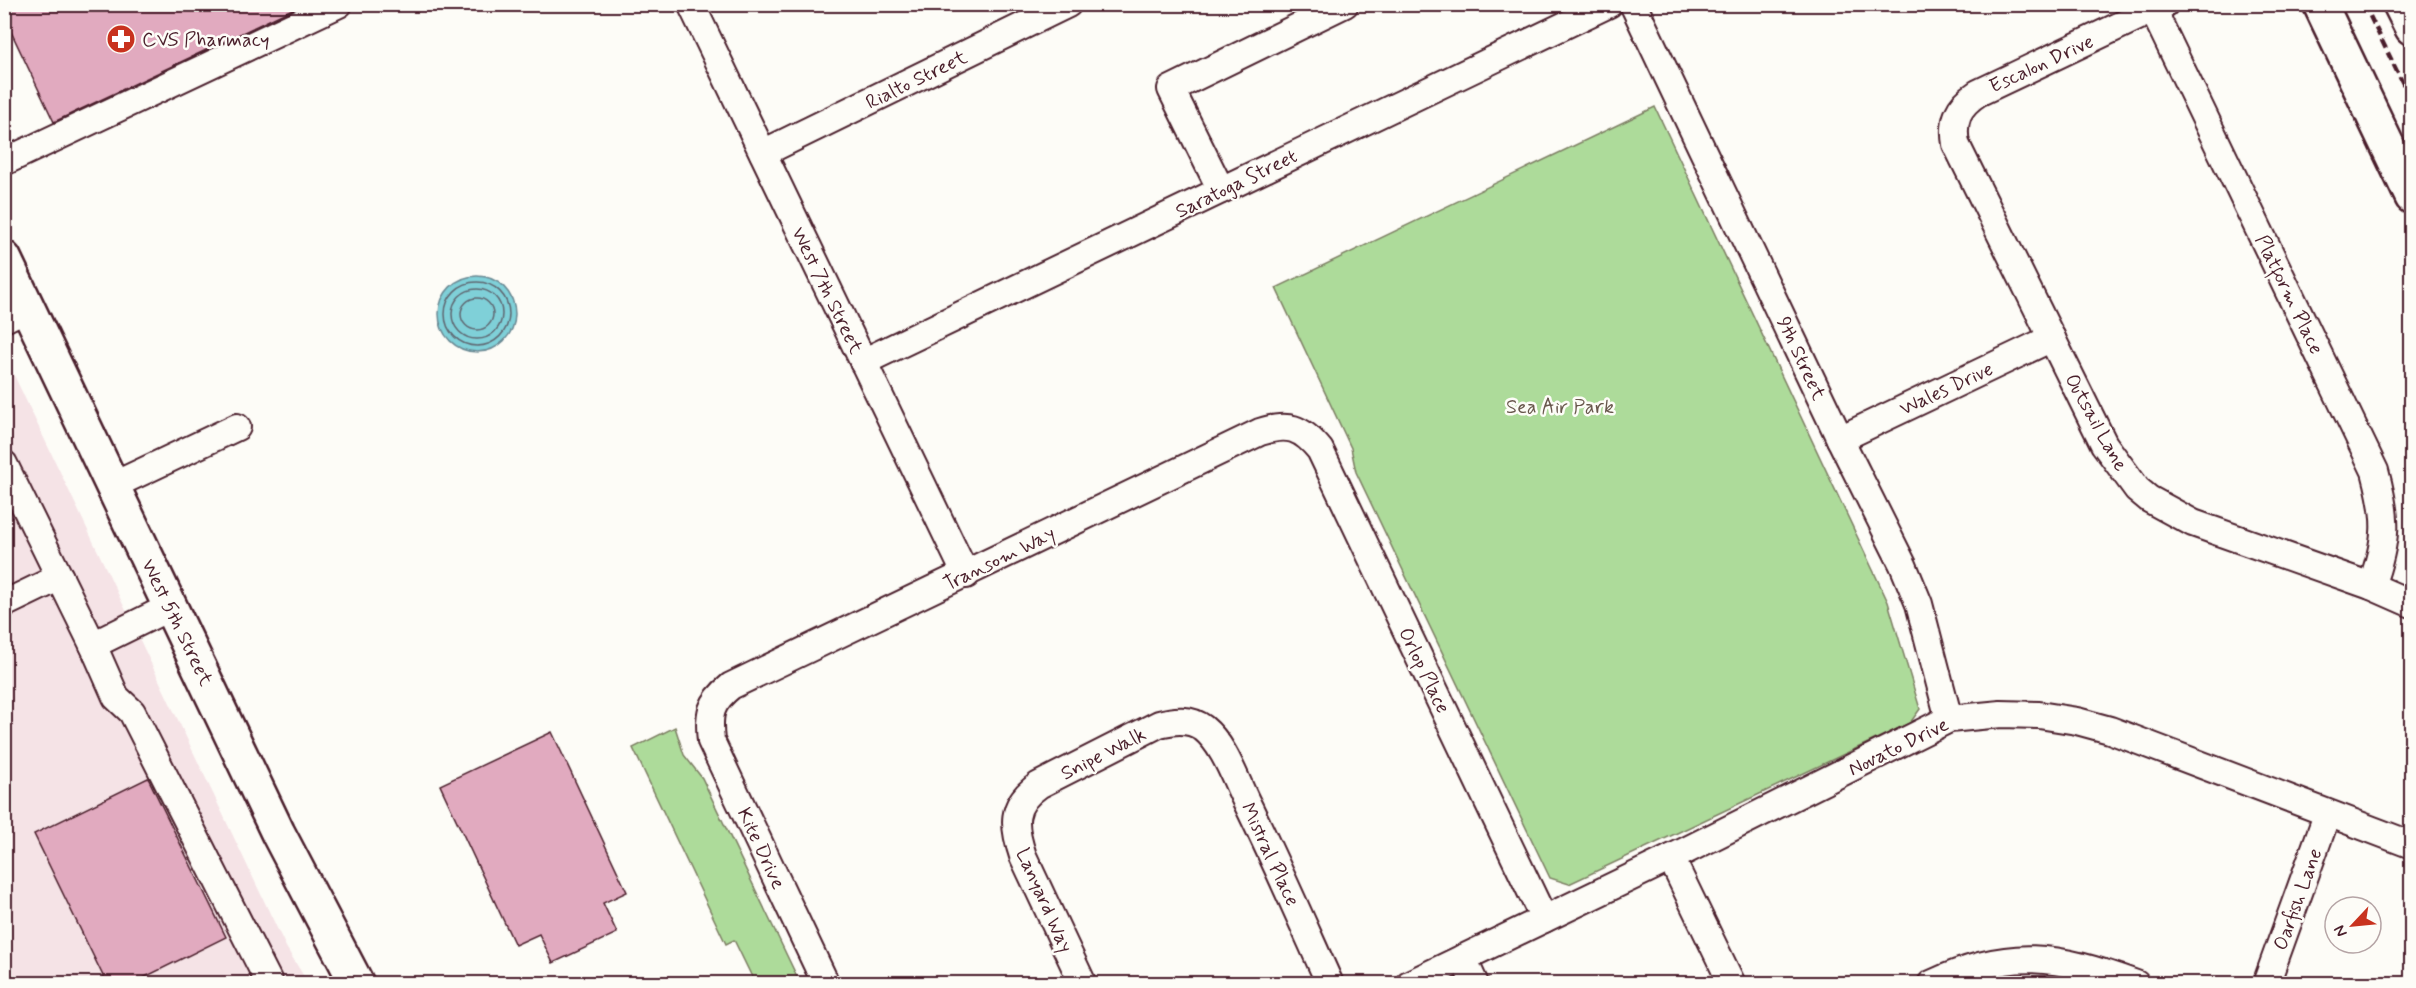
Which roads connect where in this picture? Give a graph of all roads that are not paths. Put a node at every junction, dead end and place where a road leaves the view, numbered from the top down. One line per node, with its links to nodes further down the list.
1 (339, 4): 13 (street)
2 (691, 4): 12 (street, West 7th Street)
3 (1068, 4): 12 (street, Rialto Street)
4 (1345, 4): 14 (street)
5 (1609, 4): 14 (street, Saratoga Street)
6 (1633, 4): 22 (street, 9th Street)
7 (2320, 4): 15 (main road)
8 (2400, 4): 10 (main road)
9 (2159, 7): 11 (street, Escalon Drive); 27 (street, Platform Place)
10 (2412, 28)
11 (1957, 115): 18 (street, Outsail Lane)
12 (763, 153): 19 (street, West 7th Street)
13 (4, 162)
14 (1221, 190): 19 (street, Saratoga Street)
15 (2412, 197)
16 (4, 258): 17 (main road, West 5th Street)
17 (16, 313): 24 (main road, West 5th Street)
18 (2052, 338): 22 (street, Wales Drive); 27 (street, Outsail Lane)
19 (863, 362): 25 (street, West 7th Street)
20 (237, 427): 24 (street)
21 (1296, 429): 25 (street, Transom Way); 39 (street, Orlop Place)
22 (1840, 439): 33 (street, 9th Street)
23 (4, 464): 26 (street)
24 (112, 486): 30 (main road, West 5th Street)
25 (966, 575): 32 (street, Transom Way)
26 (60, 577): 28 (street); 31 (street)
27 (2371, 586): 29 (street, Outsail Lane)
28 (4, 604)
29 (2412, 604)
30 (170, 607): 31 (street); 42 (main road, West 5th Street)
31 (93, 645): 41 (street)
32 (712, 709): 43 (street, Kite Drive)
33 (1949, 719): 36 (street, Novato Drive); 38 (street, Novato Drive)
34 (1204, 729): 35 (street, Snipe Walk); 45 (street, Mistral Place)
35 (1015, 814): 44 (street, Lanyard Way)
36 (2327, 815): 37 (street, Novato Drive); 51 (street, Oarfish Lane)
37 (2412, 845)
38 (1671, 858): 39 (street, Novato Drive); 48 (street)
39 (1544, 919): 40 (street, Novato Drive)
40 (1463, 958): 46 (street, Novato Drive); 47 (street)
41 (270, 984)
42 (357, 984)
43 (826, 984)
44 (1083, 984)
45 (1330, 984)
46 (1409, 984)
47 (1475, 984)
48 (1732, 984)
49 (1931, 984): 50 (street)
50 (2136, 984)
51 (2266, 984)

